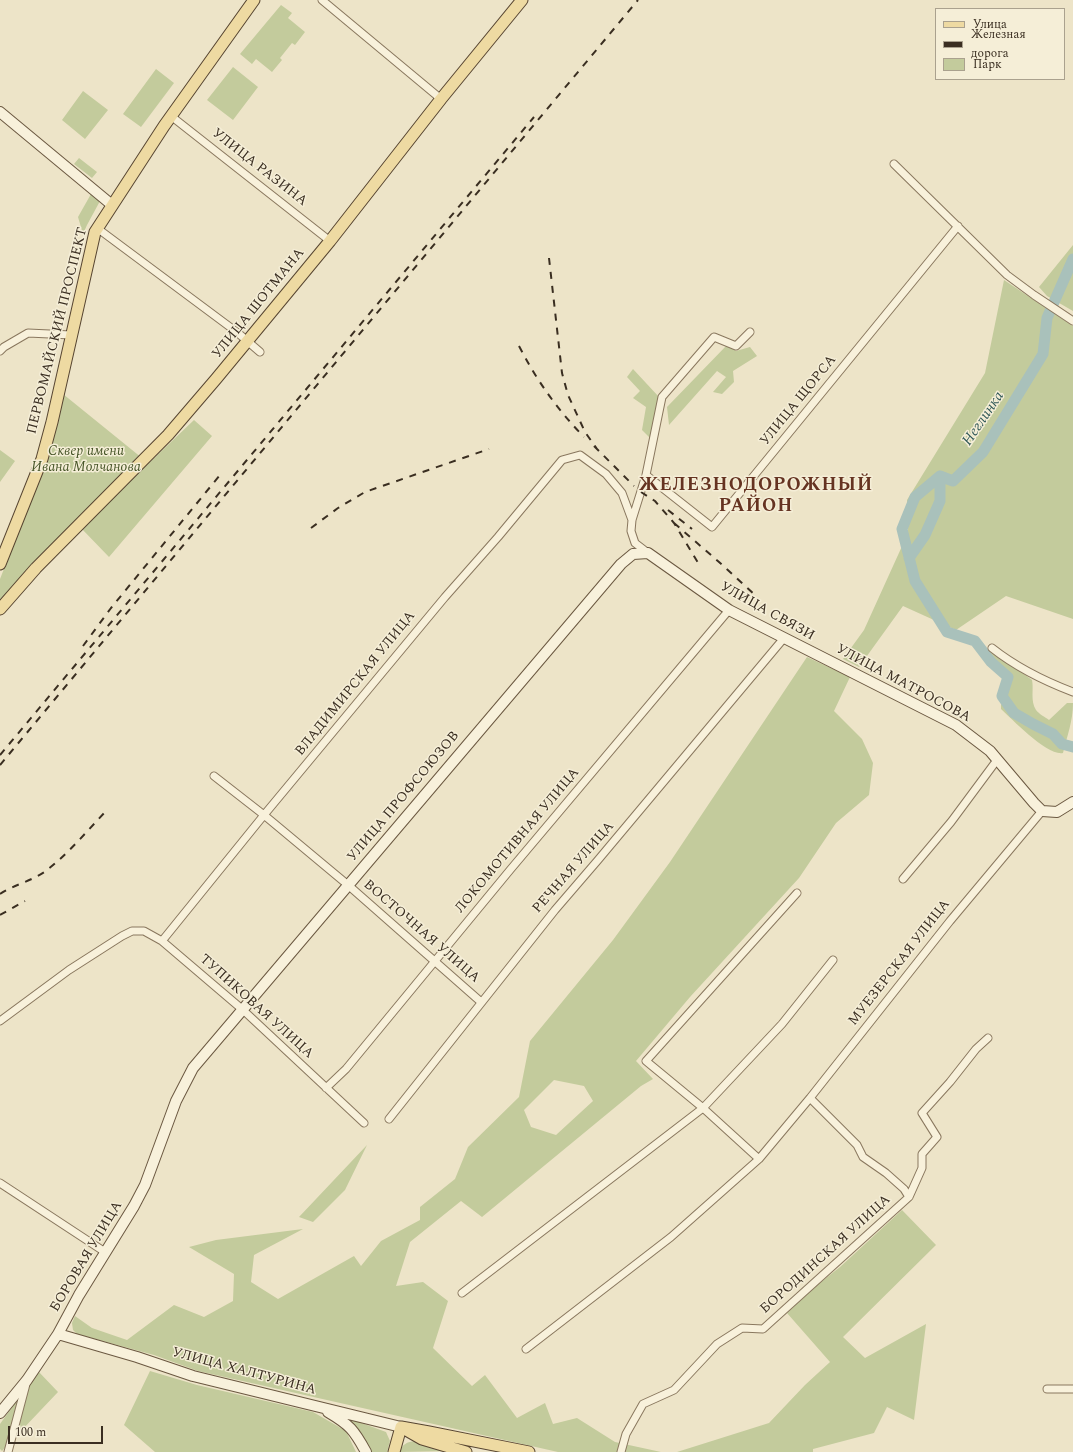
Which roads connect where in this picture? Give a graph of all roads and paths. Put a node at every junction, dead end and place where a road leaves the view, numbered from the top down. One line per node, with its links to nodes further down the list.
1 (254, 0): 6 (main road, ПЕРВОМАЙСКИЙ ПРОСПЕКТ)
2 (322, 0): 4 (street)
3 (522, 0): 4 (main road, УЛИЦА ШОТМАНА)
4 (441, 99): 11 (main road, УЛИЦА ШОТМАНА)
5 (0, 112): 8 (main road)
6 (171, 116): 8 (main road, ПЕРВОМАЙСКИЙ ПРОСПЕКТ); 11 (street, УЛИЦА РАЗИНА)
7 (894, 164): 9 (street)
8 (112, 205): 10 (main road, ПЕРВОМАЙСКИЙ ПРОСПЕКТ)
9 (958, 226): 12 (street); 18 (street, УЛИЦА ЩОРСА)
10 (97, 228): 14 (main road, ПЕРВОМАЙСКИЙ ПРОСПЕКТ); 15 (street)
11 (330, 241): 15 (main road, УЛИЦА ШОТМАНА)
12 (1073, 321)
13 (750, 332): 18 (street)
14 (71, 335): 16 (street); 21 (main road, ПЕРВОМАЙСКИЙ ПРОСПЕКТ)
15 (248, 341): 17 (street); 22 (main road, УЛИЦА ШОТМАНА)
16 (0, 351)
17 (260, 352)
18 (646, 476): 19 (street)
19 (632, 520): 20 (street); 33 (street, ВЛАДИМИРСКАЯ УЛИЦА)
20 (648, 553): 23 (main road, УЛИЦА СВЯЗИ); 35 (main road, УЛИЦА ПРОФСОЮЗОВ)
21 (0, 564)
22 (3, 606): 24 (main road)
23 (729, 610): 25 (main road, УЛИЦА СВЯЗИ); 39 (street, ЛОКОМОТИВНАЯ УЛИЦА)
24 (0, 614)
25 (784, 638): 27 (main road, УЛИЦА СВЯЗИ); 40 (street, РЕЧНАЯ УЛИЦА)
26 (992, 648): 28 (street)
27 (814, 654): 29 (main road, УЛИЦА МАТРОСОВА)
28 (1073, 692)
29 (997, 760): 32 (main road, УЛИЦА МАТРОСОВА); 34 (street)
30 (214, 776): 33 (street, ВОСТОЧНАЯ УЛИЦА)
31 (1073, 802): 32 (main road)
32 (1042, 811): 46 (street, МУЕЗЕРСКАЯ УЛИЦА)
33 (264, 815): 35 (street, ВОСТОЧНАЯ УЛИЦА); 37 (street, ВЛАДИМИРСКАЯ УЛИЦА)
34 (903, 879)
35 (348, 885): 39 (street, ВОСТОЧНАЯ УЛИЦА); 41 (main road, УЛИЦА ПРОФСОЮЗОВ)
36 (797, 893): 47 (street)
37 (162, 941): 41 (street, ТУПИКОВАЯ УЛИЦА); 42 (street, ТУПИКОВАЯ УЛИЦА)
38 (834, 960): 47 (street)
39 (434, 962): 40 (street, ВОСТОЧНАЯ УЛИЦА); 45 (street, ЛОКОМОТИВНАЯ УЛИЦА)
40 (481, 1002): 48 (street, РЕЧНАЯ УЛИЦА)
41 (243, 1010): 44 (main road, УЛИЦА ПРОФСОЮЗОВ); 45 (street, ТУПИКОВАЯ УЛИЦА)
42 (0, 1021)
43 (988, 1038): 52 (street, БОРОДИНСКАЯ УЛИЦА)
44 (190, 1074): 53 (main road, БОРОВАЯ УЛИЦА)
45 (326, 1088): 49 (street, ТУПИКОВАЯ УЛИЦА)
46 (810, 1098): 50 (street, МУЕЗЕРСКАЯ УЛИЦА); 52 (street)
47 (703, 1108): 50 (street); 54 (street)
48 (389, 1119)
49 (364, 1123)
50 (759, 1159): 56 (street, МУЕЗЕРСКАЯ УЛИЦА)
51 (0, 1183): 53 (street)
52 (909, 1197): 68 (street, БОРОДИНСКАЯ УЛИЦА)
53 (105, 1252): 55 (main road, БОРОВАЯ УЛИЦА)
54 (462, 1293)
55 (58, 1334): 57 (main road, БОРОВАЯ УЛИЦА); 60 (main road, УЛИЦА ХАЛТУРИНА)
56 (526, 1349)
57 (27, 1380): 61 (main road); 63 (street, БОРОВАЯ УЛИЦА)
58 (1047, 1389): 59 (street)
59 (1073, 1389)
60 (320, 1406): 62 (main road, УЛИЦА ХАЛТУРИНА); 64 (main road)
61 (0, 1413)
62 (401, 1427): 65 (main road); 66 (main road); 67 (main road)
63 (8, 1452)
64 (366, 1452)
65 (394, 1452)
66 (466, 1452)
67 (528, 1452)
68 (621, 1452)

